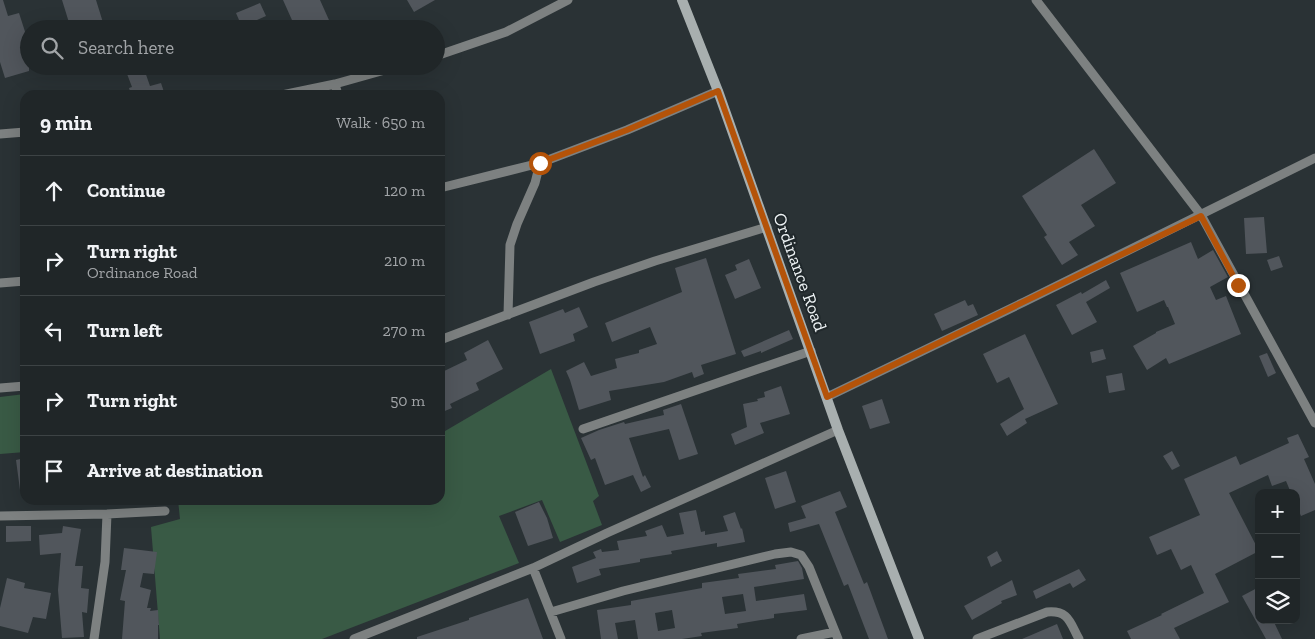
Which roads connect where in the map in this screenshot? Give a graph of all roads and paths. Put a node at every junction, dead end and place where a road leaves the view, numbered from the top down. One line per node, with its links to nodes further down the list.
1 (568, 0): 4 (street)
2 (682, 0): 9 (street, Ordinance Road)
3 (1036, 0): 15 (street)
4 (445, 53)
5 (367, 75): 6 (street)
6 (335, 84): 7 (street); 8 (street)
7 (306, 90)
8 (337, 90)
9 (718, 91): 13 (street); 16 (street, Ordinance Road)
10 (20, 132): 11 (street)
11 (0, 134)
12 (1315, 158): 15 (street)
13 (540, 163): 14 (street); 19 (street)
14 (445, 187)
15 (1201, 216): 24 (street); 25 (street)
16 (767, 227): 19 (street); 21 (street, Ordinance Road)
17 (20, 281): 18 (street)
18 (0, 283)
19 (508, 315): 20 (street)
20 (445, 338)
21 (811, 351): 24 (street, Ordinance Road); 26 (street)
22 (20, 386): 23 (street)
23 (0, 388)
24 (827, 397): 27 (street, Ordinance Road)
25 (1315, 424)
26 (583, 430)
27 (838, 430): 31 (street); 38 (street, Ordinance Road)
28 (165, 510): 29 (street)
29 (107, 514): 30 (street); 34 (street)
30 (0, 516)
31 (534, 568): 32 (street); 35 (street)
32 (551, 612): 33 (street); 36 (street)
33 (837, 635): 37 (street)
34 (94, 639)
35 (354, 639)
36 (561, 639)
37 (801, 639)
38 (918, 639)
39 (977, 639): 40 (street)
40 (1079, 639)

